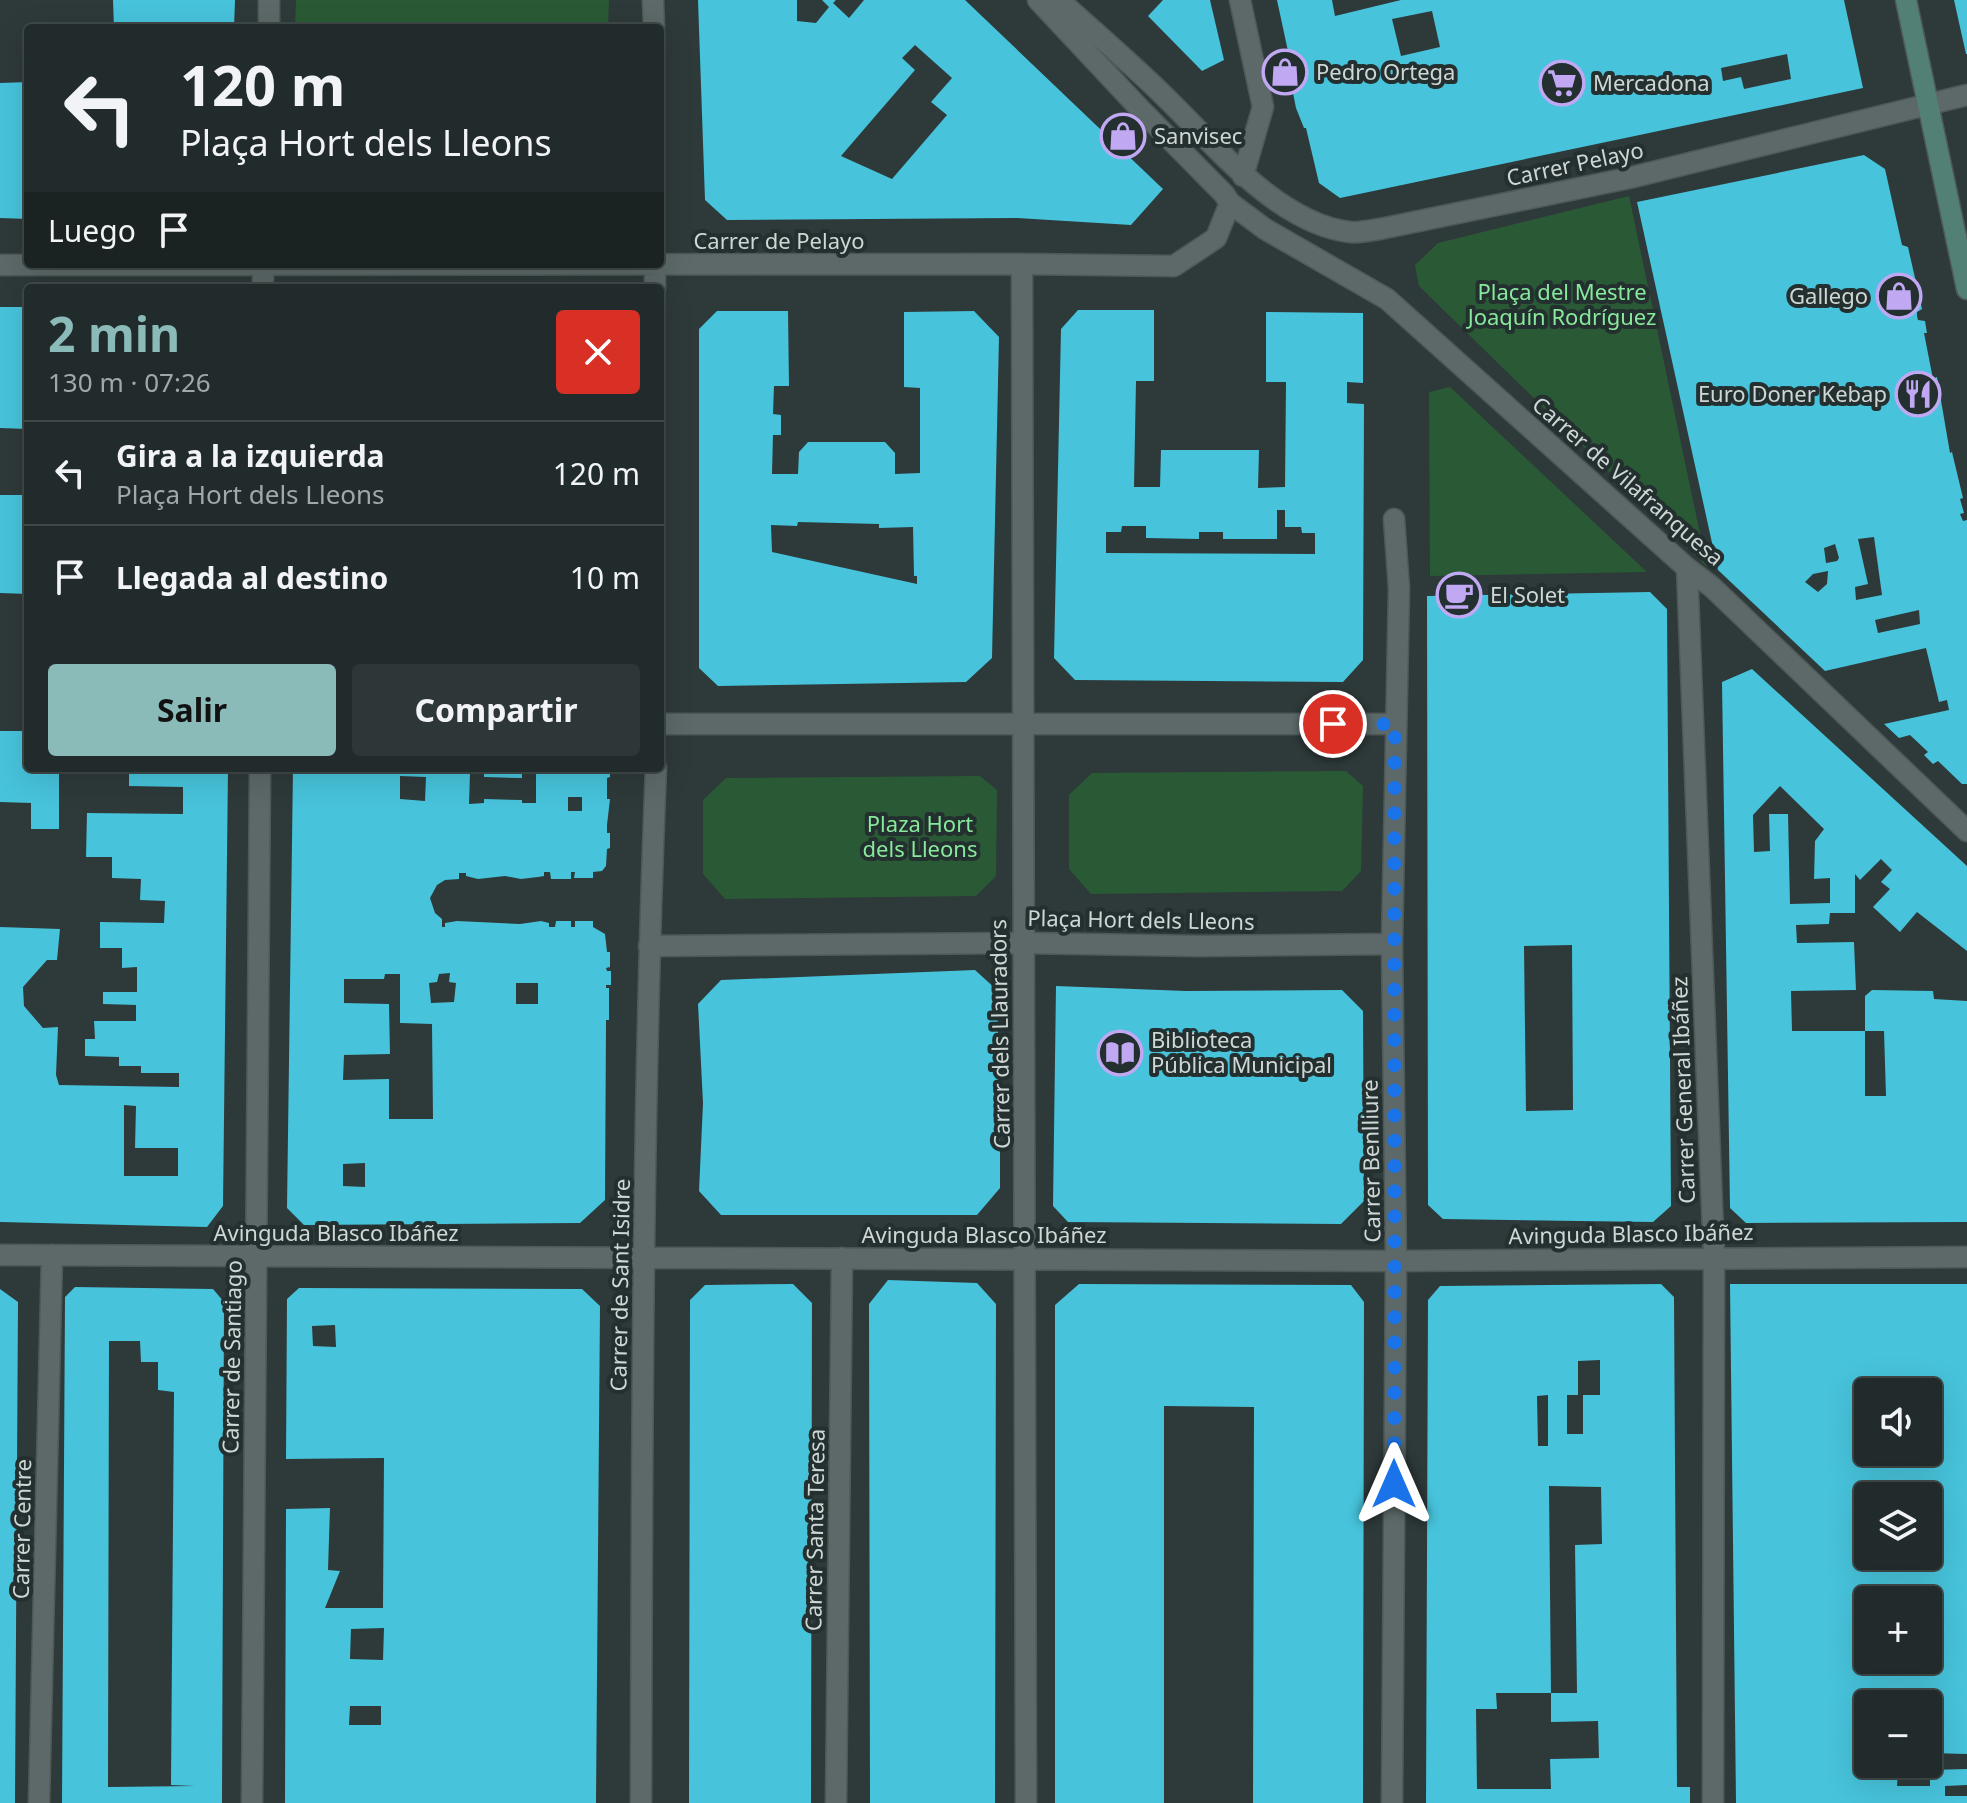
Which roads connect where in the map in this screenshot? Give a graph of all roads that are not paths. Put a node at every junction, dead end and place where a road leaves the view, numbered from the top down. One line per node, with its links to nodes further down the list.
1 (269, 0): 7 (street)
2 (653, 0): 8 (street)
3 (1038, 0): 12 (street, Carrer de Vilafranquesa)
4 (1059, 0): 11 (street)
5 (1240, 0): 11 (street)
6 (1906, 0): 10 (main road)
7 (269, 24)
8 (654, 24)
9 (1967, 95): 10 (street, Carrer Pelayo)
10 (1927, 104): 11 (street, Carrer Pelayo); 17 (main road)
11 (1243, 176)
12 (1230, 203): 14 (street, Carrer de Pelayo); 19 (street, Carrer de Vilafranquesa)
13 (664, 264): 14 (street, Carrer de Pelayo)
14 (1022, 264): 21 (street, Carrer dels Llauradors)
15 (0, 265): 16 (street, Carrer de Pelayo)
16 (24, 265)
17 (1967, 289)
18 (1394, 519): 22 (street, Carrer Benlliure)
19 (1687, 568): 25 (street, Carrer de Vilafranquesa); 31 (street, Carrer General Ibáñez)
20 (664, 724): 21 (street)
21 (1025, 724): 22 (street); 26 (street, Carrer dels Llauradors)
22 (1395, 724): 27 (street, Carrer Benlliure)
23 (260, 772): 33 (street, Carrer de Santiago)
24 (656, 772): 28 (street, Carrer de Sant Isidre)
25 (1967, 831)
26 (1022, 943): 27 (street, Plaça Hort dels Lleons); 28 (street, Plaça Hort dels Lleons); 36 (street, Carrer dels Llauradors)
27 (1392, 944): 37 (street, Carrer Benlliure)
28 (649, 946): 34 (street, Carrer de Sant Isidre)
29 (0, 1255): 30 (street, Avinguda Blasco Ibáñez)
30 (52, 1255): 33 (street, Avinguda Blasco Ibáñez); 38 (street, Carrer Centre)
31 (1714, 1257): 32 (street, Avinguda Blasco Ibáñez); 37 (street, Avinguda Blasco Ibáñez); 44 (street, Carrer General Ibáñez)
32 (1967, 1257)
33 (257, 1258): 34 (street, Avinguda Blasco Ibáñez); 39 (street, Carrer de Santiago)
34 (643, 1258): 35 (street, Avinguda Blasco Ibáñez); 40 (street, Carrer de Sant Isidre)
35 (842, 1258): 36 (street, Avinguda Blasco Ibáñez); 41 (street, Carrer Santa Teresa)
36 (1027, 1259): 37 (street, Avinguda Blasco Ibáñez); 42 (street, Carrer dels Llauradors)
37 (1396, 1261): 43 (street, Carrer Benlliure)
38 (39, 1803)
39 (252, 1803)
40 (641, 1803)
41 (836, 1803)
42 (1026, 1803)
43 (1392, 1803)
44 (1713, 1803)

